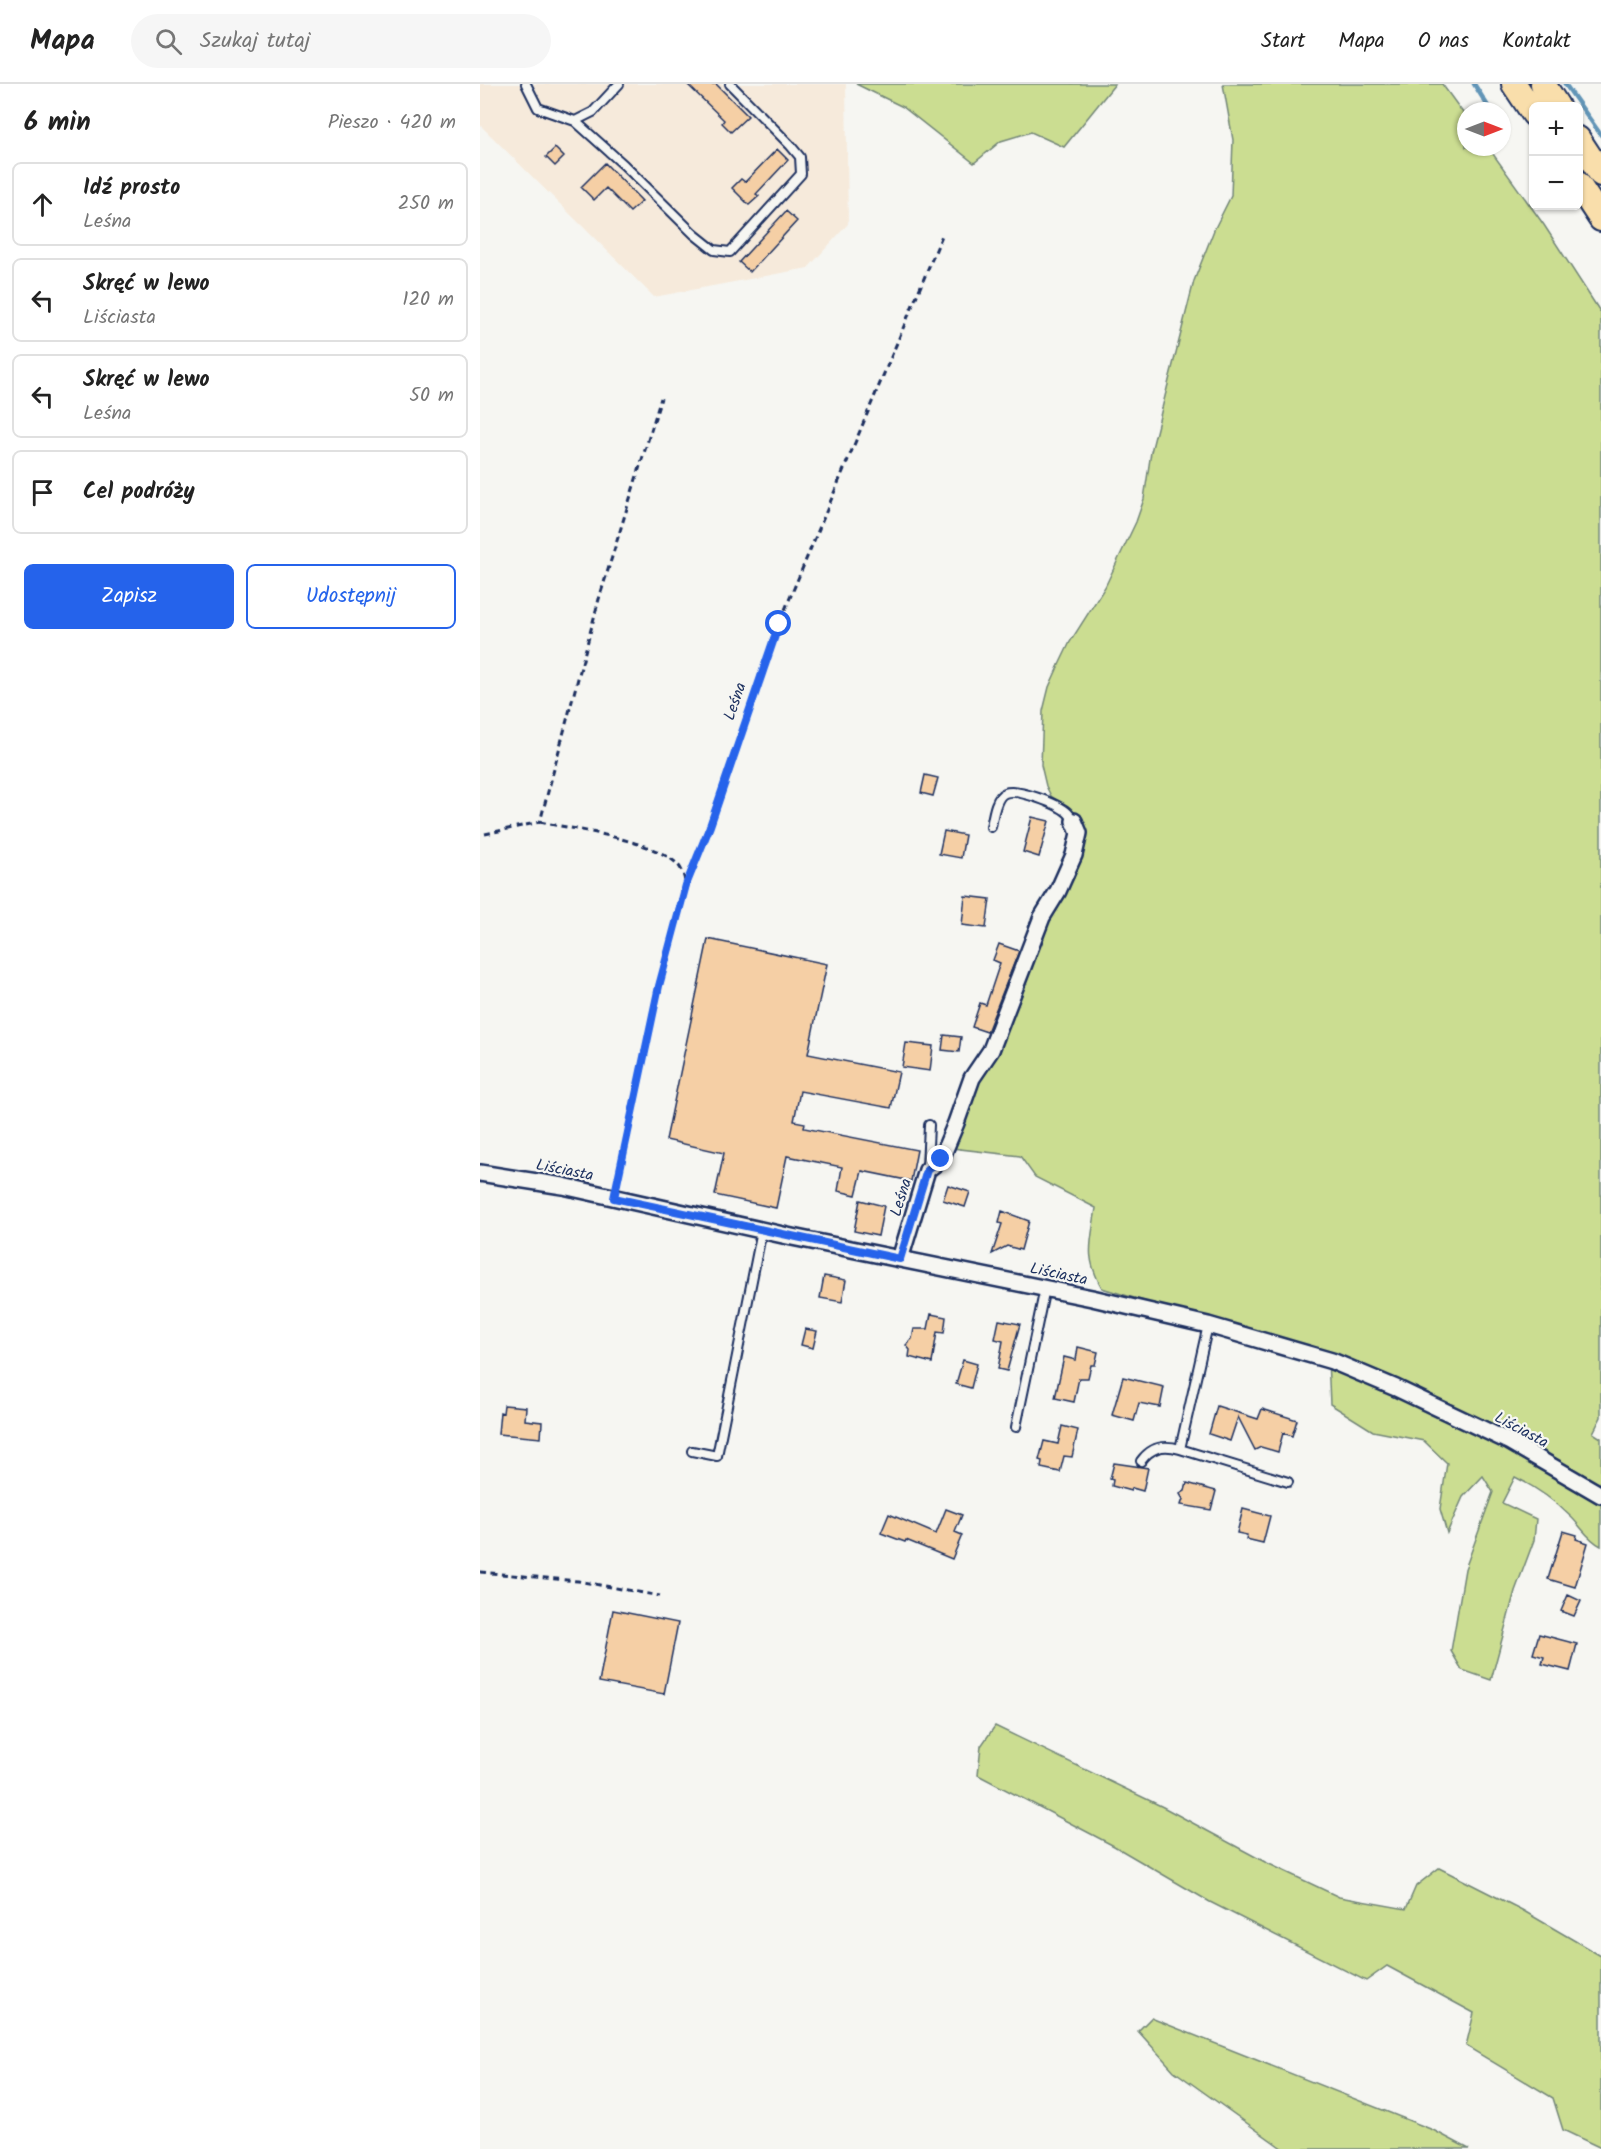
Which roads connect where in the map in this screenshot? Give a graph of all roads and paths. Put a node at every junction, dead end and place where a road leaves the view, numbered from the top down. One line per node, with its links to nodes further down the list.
1 (525, 84): 8 (lane)
2 (619, 84): 8 (lane)
3 (730, 84): 8 (lane)
4 (1514, 84): 7 (main road)
5 (1543, 84): 6 (main road)
6 (1554, 102)
7 (1529, 108)
8 (575, 121)
9 (1583, 147): 10 (main road)
10 (1601, 174)
11 (1583, 192): 12 (main road)
12 (1601, 219)
13 (943, 234): 19 (path, Leśna)
14 (661, 398): 16 (path)
15 (1074, 821): 17 (lane); 21 (street, Leśna)
16 (540, 822): 18 (path); 19 (path)
17 (991, 827)
18 (485, 834)
19 (686, 885): 23 (path, Leśna)
20 (929, 1125): 21 (lane)
21 (927, 1170): 25 (street, Leśna)
22 (480, 1173): 23 (street, Liściasta)
23 (614, 1198): 24 (street, Liściasta)
24 (762, 1230): 25 (street, Liściasta); 30 (lane)
25 (900, 1259): 26 (street, Liściasta)
26 (1046, 1288): 27 (street, Liściasta); 28 (lane)
27 (1208, 1325): 29 (lane); 33 (street, Liściasta)
28 (1016, 1427)
29 (1180, 1449): 31 (lane); 32 (lane)
30 (692, 1451)
31 (1141, 1461)
32 (1288, 1482)
33 (1601, 1495)
34 (480, 1572): 35 (path)
35 (660, 1596)

